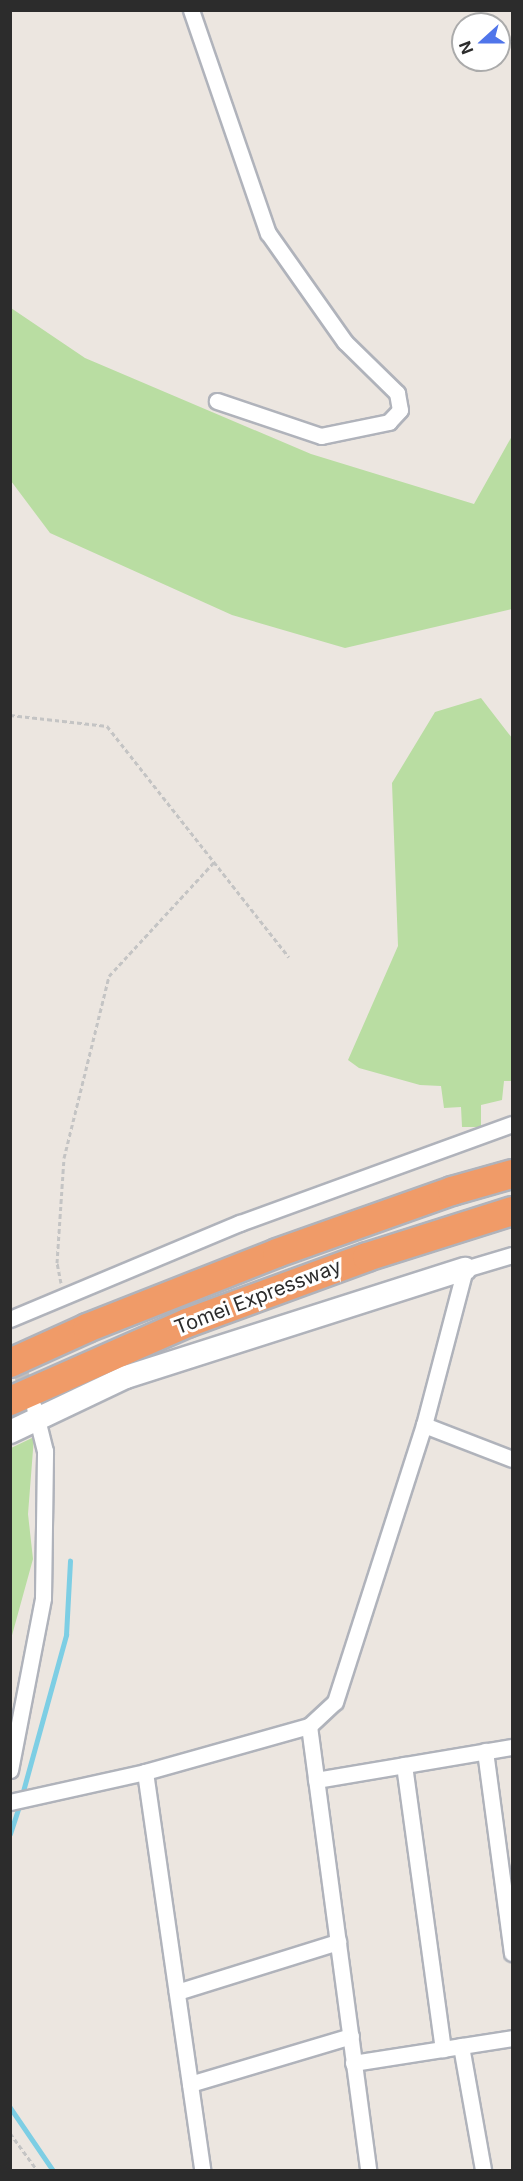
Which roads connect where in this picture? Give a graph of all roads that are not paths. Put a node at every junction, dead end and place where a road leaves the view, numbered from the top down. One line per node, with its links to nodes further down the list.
1 (191, 10): 2 (street)
2 (217, 400)
3 (513, 1124): 8 (street)
4 (513, 1174): 9 (highway, Tomei Expressway)
5 (513, 1211): 10 (highway, Tomei Expressway)
6 (513, 1255): 7 (street)
7 (465, 1269): 10 (street); 11 (street)
8 (10, 1319)
9 (10, 1363)
10 (27, 1410): 12 (street); 18 (street)
11 (424, 1425): 13 (street); 14 (street)
12 (10, 1432)
13 (513, 1459)
14 (309, 1726): 19 (street); 20 (street)
15 (513, 1747): 16 (street)
16 (485, 1751): 17 (street); 23 (street)
17 (404, 1765): 20 (street); 28 (street)
18 (10, 1770)
19 (145, 1772): 21 (street); 24 (street)
20 (316, 1780): 22 (street)
21 (10, 1802)
22 (338, 1942): 24 (street); 25 (street)
23 (513, 1953)
24 (177, 1992): 30 (street)
25 (351, 2036): 29 (street); 30 (street)
26 (513, 2038): 27 (street)
27 (461, 2046): 28 (street); 33 (street)
28 (442, 2049): 29 (street)
29 (353, 2063): 32 (street)
30 (190, 2084): 31 (street)
31 (202, 2170)
32 (368, 2170)
33 (483, 2170)

